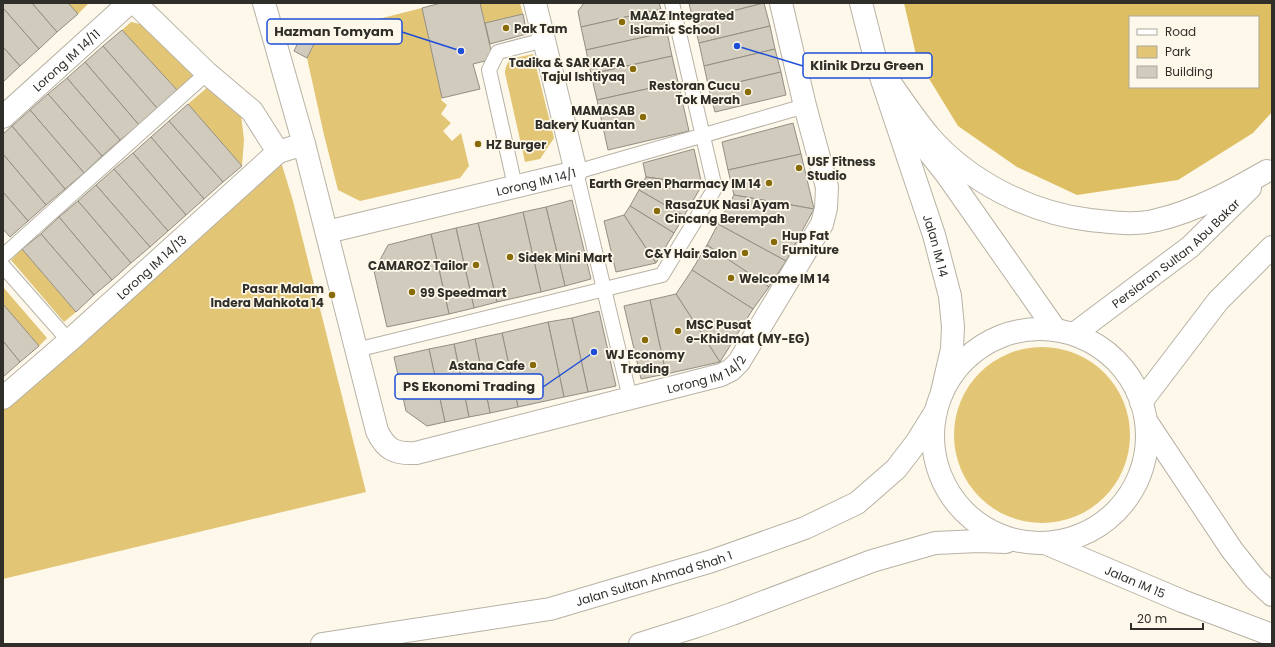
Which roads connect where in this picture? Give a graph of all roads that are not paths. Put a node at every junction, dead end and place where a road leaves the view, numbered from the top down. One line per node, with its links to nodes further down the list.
1 (129, 3): 13 (street, Lorong IM 14/11)
2 (135, 3): 10 (street)
3 (264, 3): 15 (street)
4 (535, 3): 8 (street, Lorong IM 14/1)
5 (672, 3): 14 (lane)
6 (781, 3): 12 (street, Lorong IM 14/2)
7 (861, 3): 9 (street, Jalan IM 14)
8 (544, 40): 18 (street, Lorong IM 14/1); 19 (lane)
9 (876, 62): 11 (street, Jalan IM 14); 17 (street)
10 (207, 73): 16 (street); 22 (lane)
11 (890, 102): 25 (street, Jalan IM 14); 30 (street, Jalan IM 14)
12 (805, 106): 14 (lane); 29 (street, Lorong IM 14/2)
13 (3, 117)
14 (703, 136): 18 (lane); 24 (lane)
15 (304, 144): 16 (street, Lorong IM 14/13); 20 (street)
16 (278, 152): 26 (street, Lorong IM 14/13)
17 (1270, 169): 25 (street, Persiaran Sultan Abu Bakar)
18 (576, 172): 19 (street, Lorong IM 14/1); 24 (lane)
19 (515, 186): 20 (street, Lorong IM 14/1)
20 (327, 232): 27 (street)
21 (1272, 247): 31 (street)
22 (3, 256)
23 (3, 266): 26 (lane)
24 (604, 290): 27 (lane); 29 (lane)
25 (1064, 331): 30 (street); 31 (street)
26 (69, 341): 28 (street, Lorong IM 14/13)
27 (356, 350): 29 (street, Lorong IM 14/2)
28 (3, 398)
29 (630, 398)
30 (939, 401): 32 (street); 36 (street, Jalan Sultan Ahmad Shah 1)
31 (1144, 411): 32 (street); 33 (street)
32 (1034, 543): 34 (street); 35 (street, Jalan IM 15)
33 (1272, 595)
34 (697, 626): 37 (street); 38 (street)
35 (1272, 635)
36 (322, 644)
37 (640, 644)
38 (663, 644)

